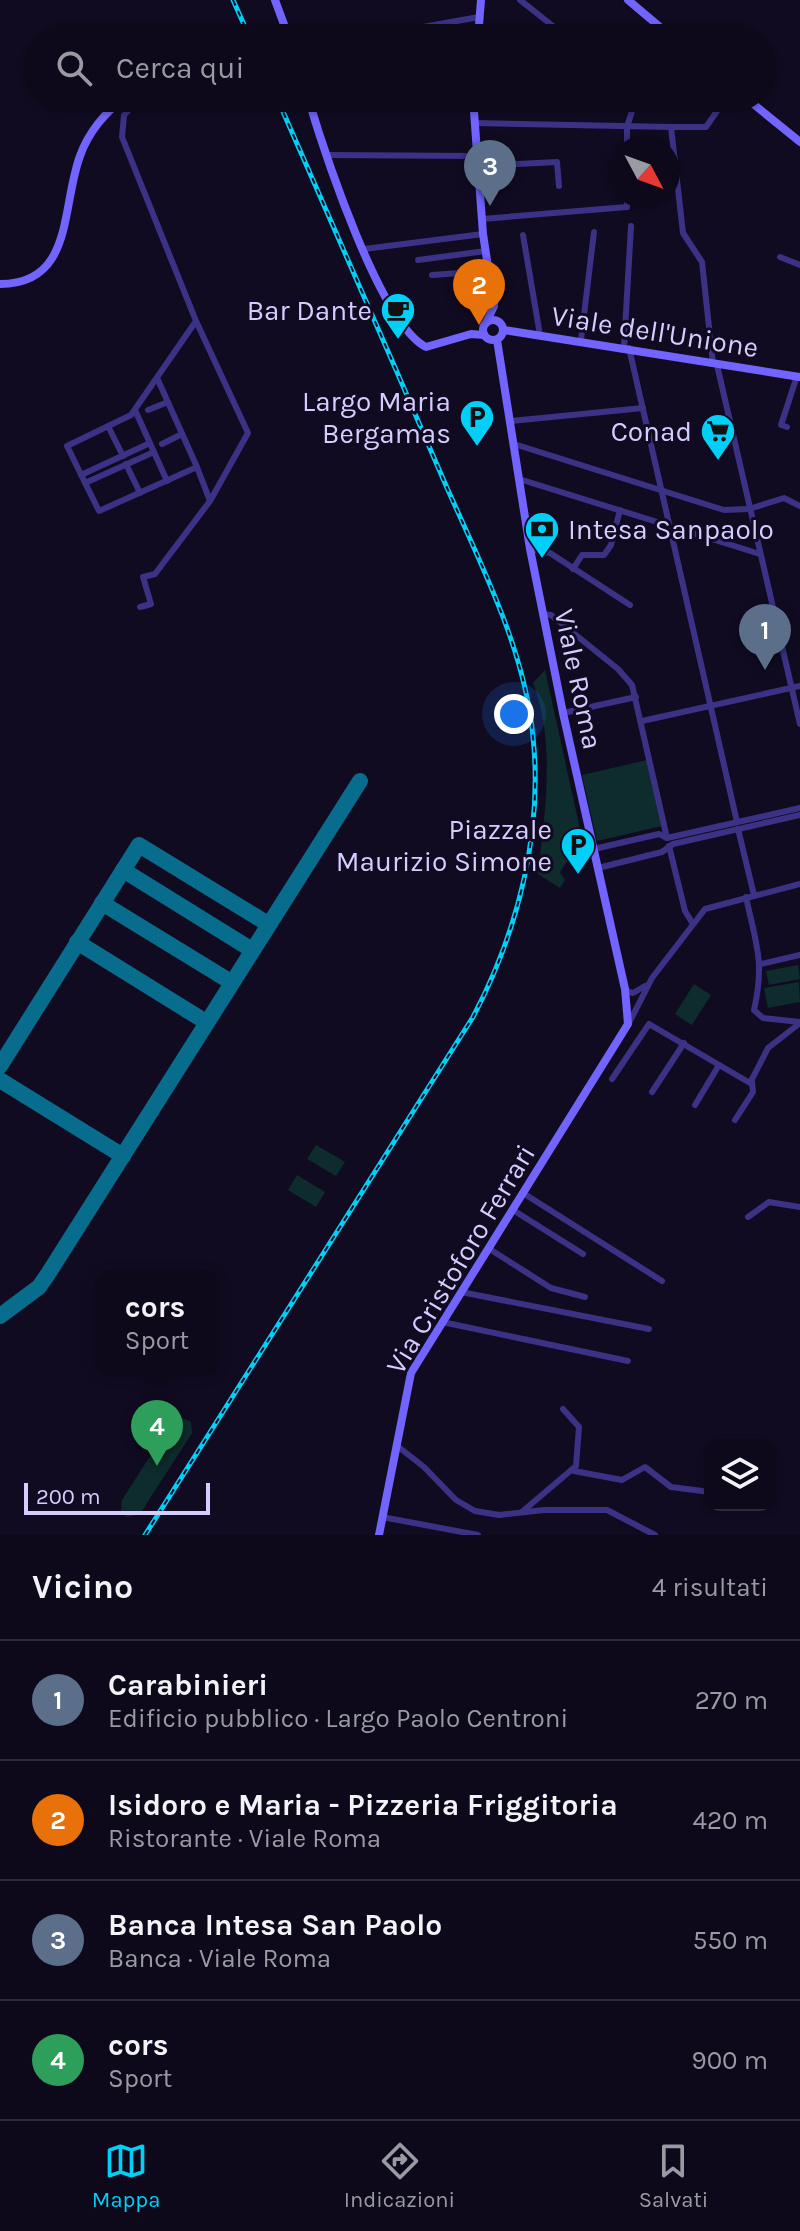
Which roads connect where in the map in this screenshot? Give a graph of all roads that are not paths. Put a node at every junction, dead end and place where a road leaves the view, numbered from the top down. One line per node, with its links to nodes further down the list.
1 (275, 0): 6 (main road)
2 (481, 0): 5 (main road)
3 (520, 0): 9 (street)
4 (628, 0): 10 (main road)
5 (479, 17): 7 (street); 8 (main road)
6 (284, 24)
7 (438, 24)
8 (479, 24)
9 (550, 24)
10 (656, 24)
11 (109, 112): 39 (main road)
12 (128, 112): 40 (street)
13 (313, 112): 23 (main road)
14 (474, 112): 18 (main road)
15 (632, 112): 19 (street)
16 (716, 112): 20 (street)
17 (763, 112): 22 (main road)
18 (474, 123): 19 (street); 24 (main road)
19 (627, 127): 20 (street); 21 (street)
20 (671, 127): 47 (street)
21 (627, 136)
22 (800, 142)
23 (328, 155): 24 (street); 32 (main road)
24 (476, 161): 25 (street); 27 (main road)
25 (559, 186)
26 (615, 208): 27 (street)
27 (482, 219): 30 (main road)
28 (631, 226): 46 (street)
29 (594, 232): 45 (street)
30 (483, 234): 32 (street); 33 (main road)
31 (523, 235): 43 (street)
32 (364, 249): 41 (main road)
33 (486, 251): 35 (street); 37 (main road)
34 (780, 257): 36 (street)
35 (418, 260)
36 (800, 265)
37 (489, 271): 38 (street); 41 (main road)
38 (432, 275)
39 (0, 284)
40 (196, 321): 49 (street); 71 (street)
41 (482, 329): 42 (main road); 44 (main road)
42 (504, 330): 43 (main road, Viale dell'Unione); 44 (main road)
43 (540, 335): 45 (main road, Viale dell'Unione)
44 (497, 340): 54 (main road, Viale Roma)
45 (581, 340): 46 (main road, Viale dell'Unione)
46 (627, 347): 47 (main road, Viale dell'Unione); 51 (street)
47 (715, 365): 48 (main road, Viale dell'Unione); 73 (street)
48 (799, 375): 56 (street)
49 (158, 380): 50 (street); 52 (street)
50 (168, 402): 53 (street); 57 (street)
51 (643, 408): 54 (street); 69 (street)
52 (135, 410): 55 (street); 58 (street)
53 (148, 410)
54 (511, 421): 60 (main road, Viale Roma)
55 (108, 426): 62 (street); 65 (street)
56 (787, 427)
57 (182, 434): 59 (street); 64 (street)
58 (150, 443): 61 (street); 62 (street)
59 (162, 444)
60 (514, 444): 66 (main road, Viale Roma); 69 (street)
61 (154, 452): 63 (street); 67 (street)
62 (123, 456): 65 (street)
63 (126, 464): 68 (street); 70 (street)
64 (197, 467): 67 (street); 71 (street)
65 (81, 475): 68 (street)
66 (519, 479): 74 (street); 76 (main road, Viale Roma)
67 (167, 481): 70 (street)
68 (85, 483): 70 (street)
69 (661, 488): 73 (street); 75 (street)
70 (140, 493)
71 (210, 501): 80 (street)
72 (800, 506): 73 (street)
73 (749, 509): 77 (street)
74 (620, 510): 75 (street); 78 (street)
75 (669, 526): 77 (street); 84 (street)
76 (530, 549): 78 (street); 81 (main road, Viale Roma)
77 (760, 554): 82 (street)
78 (573, 569): 79 (street)
79 (630, 605)
80 (140, 607)
81 (543, 614): 83 (street); 85 (main road, Viale Roma)
82 (796, 687): 84 (street); 87 (street)
83 (636, 697): 85 (street); 86 (street)
84 (711, 706): 86 (street); 90 (street)
85 (563, 713): 93 (main road, Viale Roma)
86 (642, 721): 91 (street)
87 (800, 724)
88 (800, 808): 90 (street)
89 (800, 815): 90 (street)
90 (737, 826): 91 (street); 92 (street); 96 (street)
91 (667, 838): 93 (street)
92 (669, 846): 94 (street); 98 (street)
93 (594, 849): 94 (main road, Viale Roma)
94 (598, 868): 102 (main road, Viale Roma)
95 (800, 884): 96 (street)
96 (754, 895): 97 (street)
97 (746, 897): 98 (street); 100 (street)
98 (693, 924): 101 (street)
99 (800, 955): 100 (street)
100 (761, 964): 103 (street)
101 (648, 984): 102 (street); 104 (street)
102 (626, 991): 104 (main road, Viale Roma)
103 (800, 1022): 108 (street)
104 (628, 1024): 112 (main road, Via Cristoforo Ferrari)
105 (684, 1043): 106 (street); 107 (street); 109 (street)
106 (719, 1065): 108 (street); 110 (street)
107 (612, 1079)
108 (752, 1082): 111 (street)
109 (652, 1092)
110 (695, 1105)
111 (735, 1120)
112 (523, 1193): 114 (main road, Via Cristoforo Ferrari); 118 (street)
113 (800, 1207): 115 (street)
114 (513, 1210): 116 (main road, Via Cristoforo Ferrari); 117 (street)
115 (748, 1217)
116 (488, 1248): 119 (main road, Via Cristoforo Ferrari); 120 (street)
117 (583, 1254)
118 (662, 1281)
119 (461, 1292): 121 (main road, Via Cristoforo Ferrari); 122 (street)
120 (585, 1297)
121 (442, 1322): 123 (street); 125 (main road, Via Cristoforo Ferrari)
122 (649, 1329)
123 (628, 1361)
124 (563, 1409): 126 (street)
125 (396, 1445): 128 (street); 129 (main road, Via Cristoforo Ferrari)
126 (574, 1471): 127 (street); 128 (street)
127 (704, 1491)
128 (523, 1511): 132 (street)
129 (382, 1517): 130 (main road, Via Cristoforo Ferrari); 131 (street)
130 (379, 1535)
131 (478, 1535)
132 (655, 1535)

